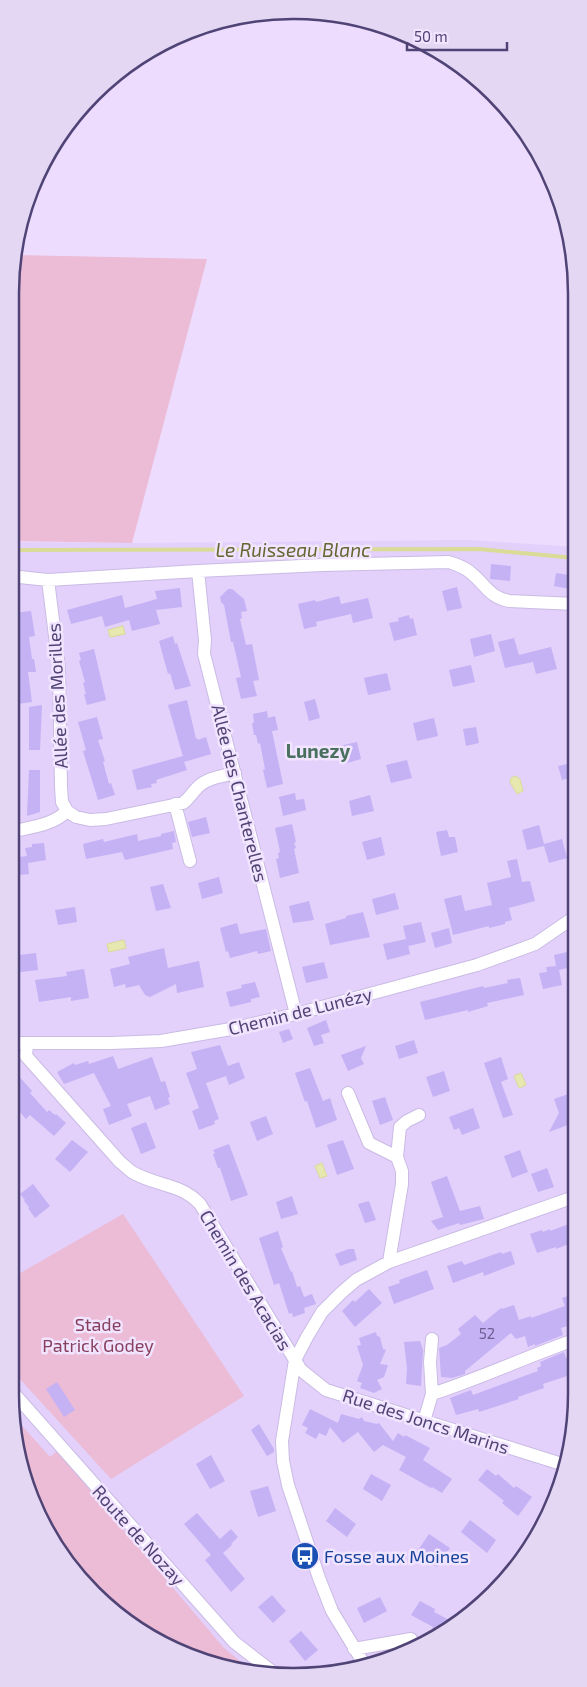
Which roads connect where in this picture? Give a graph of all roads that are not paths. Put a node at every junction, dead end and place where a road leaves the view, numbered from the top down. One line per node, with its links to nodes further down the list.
1 (198, 570): 3 (street); 4 (street); 5 (street, Allée des Chanterelles)
2 (19, 577): 3 (street)
3 (48, 580): 7 (street, Allée des Morilles)
4 (568, 604)
5 (235, 773): 6 (street); 11 (street, Allée des Chanterelles)
6 (175, 804): 7 (street); 9 (street)
7 (67, 811): 8 (street)
8 (19, 830)
9 (190, 861)
10 (568, 921): 11 (street, Chemin de Lunézy)
11 (296, 1014): 13 (street, Chemin de Lunézy)
12 (19, 1044): 13 (street, Chemin de Lunézy)
13 (27, 1044): 21 (street, Chemin des Acacias)
14 (348, 1093): 16 (street)
15 (419, 1115): 16 (street)
16 (397, 1158): 18 (street)
17 (568, 1199): 18 (street)
18 (389, 1262): 21 (street)
19 (432, 1339): 22 (street)
20 (568, 1342): 22 (street)
21 (295, 1360): 24 (street, Rue des Joncs Marins); 27 (street)
22 (432, 1394): 24 (street)
23 (19, 1399): 29 (street, Route de Nozay)
24 (424, 1420): 25 (street, Rue des Joncs Marins)
25 (559, 1463)
26 (413, 1641): 27 (street)
27 (354, 1649): 28 (street)
28 (361, 1660)
29 (265, 1667)

